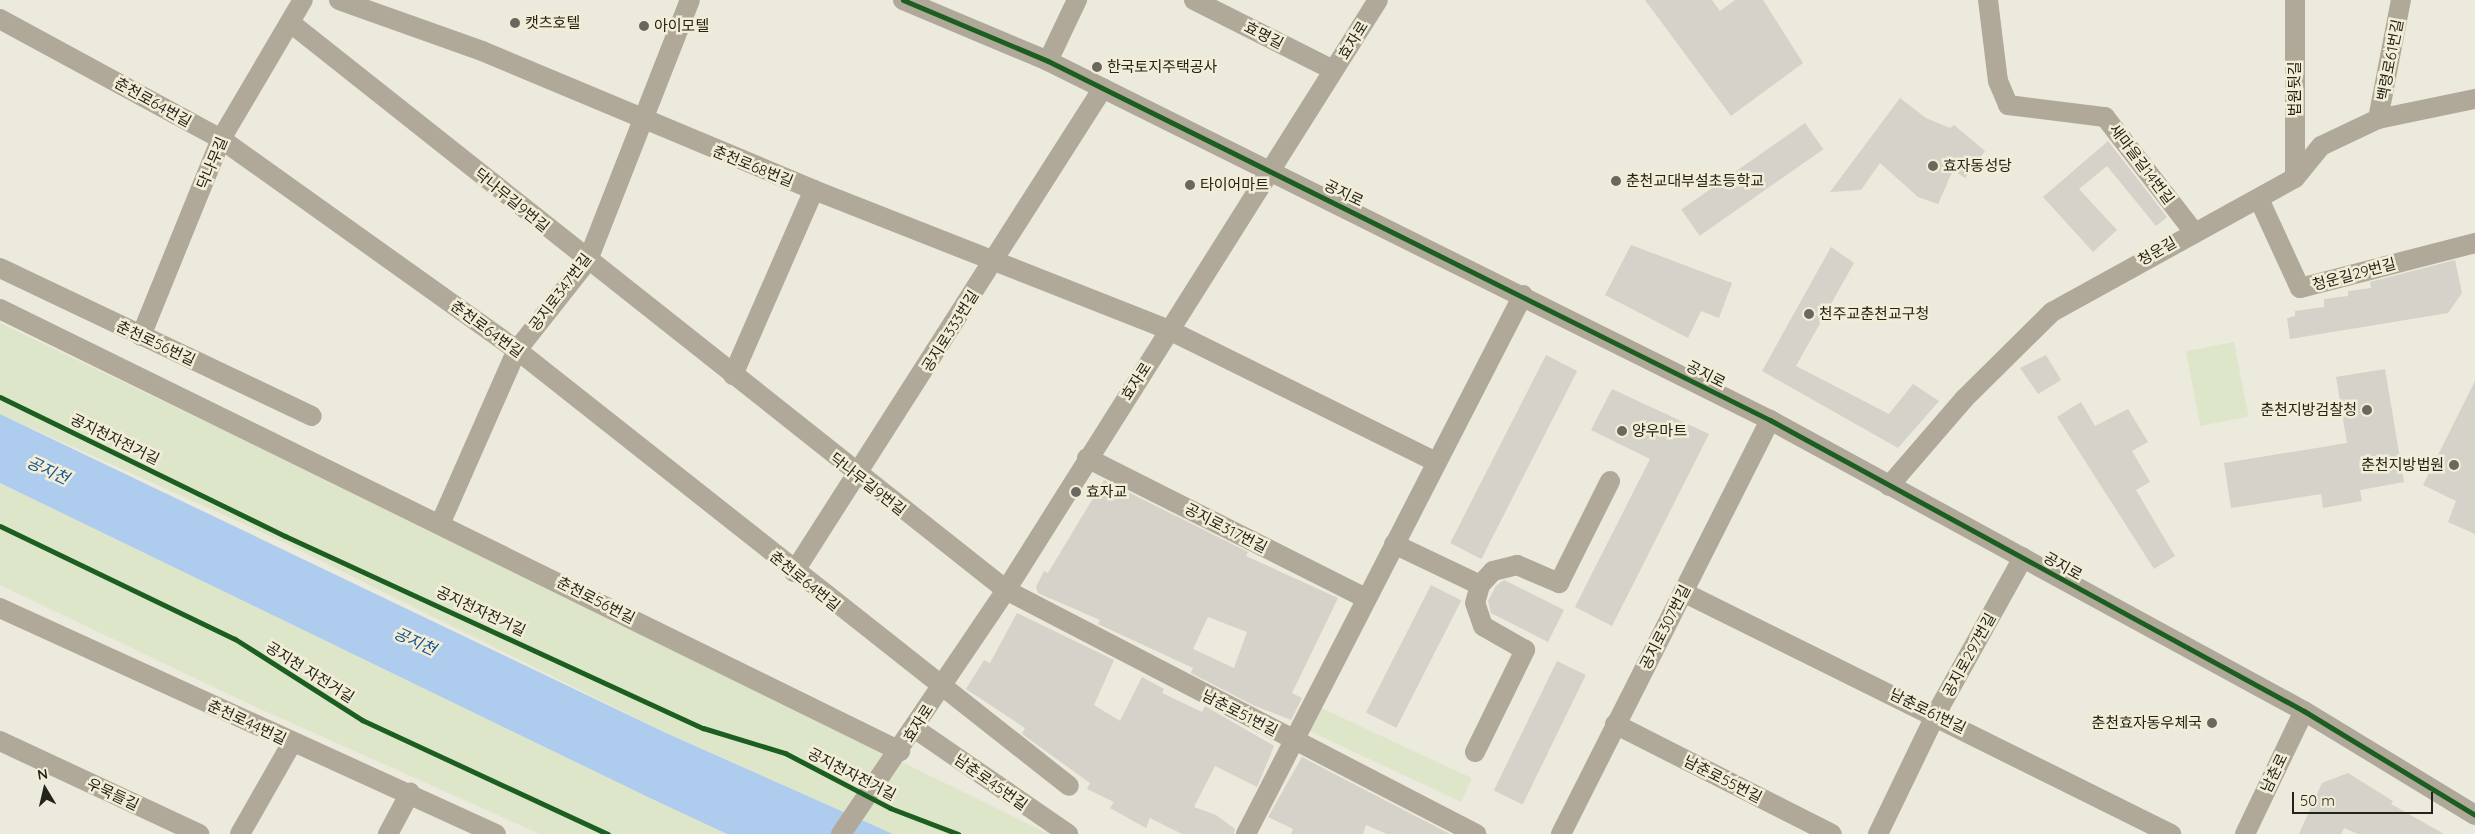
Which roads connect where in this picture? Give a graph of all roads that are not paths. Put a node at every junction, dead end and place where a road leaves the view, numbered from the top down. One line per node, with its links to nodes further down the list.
1 (303, 0): 12 (street, 닥나무길)
2 (339, 0): 18 (street, 춘천로68번길)
3 (690, 0): 18 (street, 공지로347번길)
4 (903, 0): 13 (street, 공지로)
5 (1077, 0): 13 (street)
6 (1194, 0): 14 (street, 효명길)
7 (1378, 0): 14 (street, 효자로)
8 (1988, 0): 24 (street, 새마을길14번길)
9 (2295, 0): 21 (street, 법원뒷길)
10 (2402, 0): 17 (street, 백령로61번길)
11 (0, 19): 19 (street, 춘천로64번길)
12 (292, 24): 19 (street, 닥나무길); 27 (street, 닥나무길9번길)
13 (1048, 61): 15 (street, 공지로)
14 (1334, 70): 20 (street, 효자로)
15 (1103, 88): 20 (street, 공지로); 26 (street, 공지로333번길)
16 (2475, 99): 17 (street, 청운길)
17 (2378, 119): 21 (street, 청운길)
18 (642, 120): 22 (street, 춘천로68번길); 27 (street, 공지로347번길)
19 (221, 139): 32 (street, 닥나무길); 33 (street, 춘천로64번길)
20 (1272, 172): 29 (street, 공지로); 31 (street, 효자로)
21 (2295, 178): 23 (street, 청운길)
22 (814, 190): 26 (street, 춘천로68번길); 34 (street)
23 (2259, 198): 24 (street, 청운길); 25 (street, 청운길29번길)
24 (2193, 231): 41 (street, 청운길)
25 (2475, 243)
26 (996, 258): 31 (street, 춘천로68번길); 39 (street, 공지로333번길)
27 (588, 260): 33 (street, 공지로347번길); 34 (street, 닥나무길9번길)
28 (0, 268): 32 (street, 춘천로56번길)
29 (1523, 295): 36 (street, 공지로); 38 (street)
30 (0, 309): 42 (street, 춘천로56번길)
31 (1169, 330): 37 (street, 효자로); 38 (street)
32 (141, 336): 35 (street, 춘천로56번길)
33 (516, 350): 42 (street, 공지로347번길); 45 (street, 춘천로64번길)
34 (733, 376): 39 (street, 닥나무길9번길)
35 (312, 416)
36 (1770, 420): 41 (street, 공지로); 48 (street, 공지로307번길)
37 (1087, 458): 47 (street, 효자로); 49 (street, 공지로317번길)
38 (1434, 461): 43 (street)
39 (858, 478): 45 (street, 공지로333번길); 47 (street, 닥나무길9번길)
40 (1610, 481): 46 (street)
41 (1889, 486): 44 (street, 공지로)
42 (441, 522): 60 (street, 춘천로56번길)
43 (1394, 544): 46 (street); 49 (street)
44 (2023, 558): 52 (street, 공지로); 53 (street, 공지로297번길)
45 (794, 572): 51 (street, 춘천로64번길)
46 (1480, 585): 59 (street)
47 (1006, 590): 51 (street, 효자로); 57 (street, 남춘로51번길)
48 (1683, 592): 53 (street, 남춘로61번길); 54 (street, 공지로307번길)
49 (1365, 598): 57 (street)
50 (0, 608): 58 (street, 춘천로44번길)
51 (940, 689): 55 (street, 효자로); 61 (street)
52 (2304, 711): 63 (street, 공지로); 76 (street, 남춘로)
53 (1936, 714): 74 (street, 공지로297번길); 75 (street, 남춘로61번길)
54 (1615, 724): 72 (street, 공지로307번길); 73 (street, 남춘로55번길)
55 (914, 728): 60 (street, 효자로); 69 (street, 남춘로45번길)
56 (0, 741): 64 (street, 우묵들길)
57 (1294, 741): 70 (street); 71 (street, 남춘로51번길)
58 (292, 742): 62 (street, 춘천로44번길); 65 (street)
59 (1475, 752)
60 (896, 756): 68 (street, 효자로)
61 (1068, 786)
62 (410, 794): 66 (street); 67 (street, 춘천로44번길)
63 (2475, 815)
64 (199, 834)
65 (240, 834)
66 (388, 834)
67 (496, 834)
68 (841, 834)
69 (1068, 834)
70 (1246, 834)
71 (1476, 834)
72 (1561, 834)
73 (1832, 834)
74 (1878, 834)
75 (2171, 834)
76 (2245, 834)

